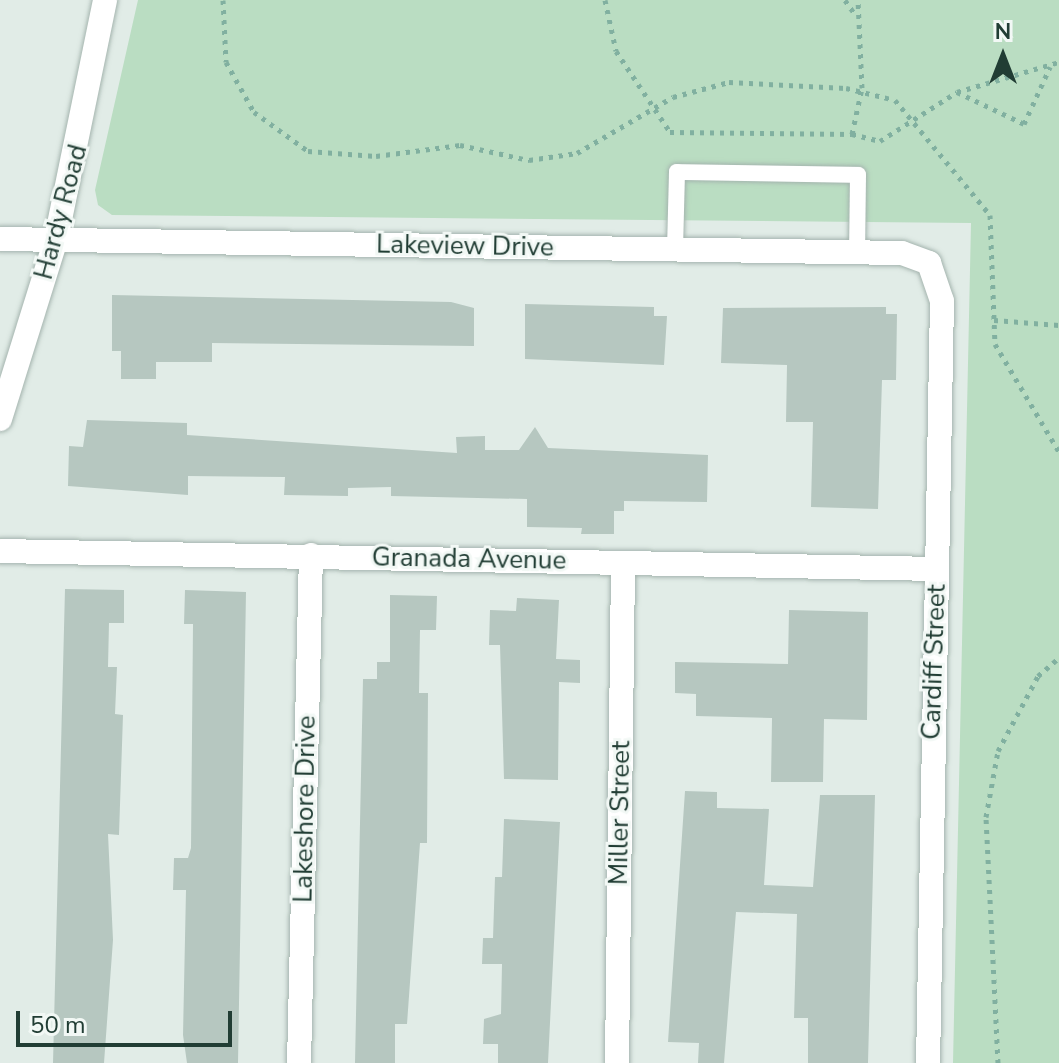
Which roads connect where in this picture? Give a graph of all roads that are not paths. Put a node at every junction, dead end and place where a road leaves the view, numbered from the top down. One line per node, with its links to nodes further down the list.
1 (105, 0): 3 (street, Hardy Road)
2 (0, 239): 3 (street, Lakeview Drive)
3 (56, 239): 4 (street, Lakeview Drive); 7 (street, Hardy Road)
4 (675, 249): 5 (street, Lakeview Drive); 5 (lane)
5 (857, 253): 6 (street, Lakeview Drive)
6 (929, 263): 11 (street, Cardiff Street)
7 (0, 419)
8 (0, 551): 9 (street, Granada Avenue)
9 (311, 555): 10 (street, Granada Avenue); 12 (street, Lakeshore Drive)
10 (623, 563): 11 (street, Granada Avenue); 13 (street, Miller Street)
11 (937, 569): 14 (street, Cardiff Street)
12 (299, 1063)
13 (617, 1063)
14 (928, 1063)

